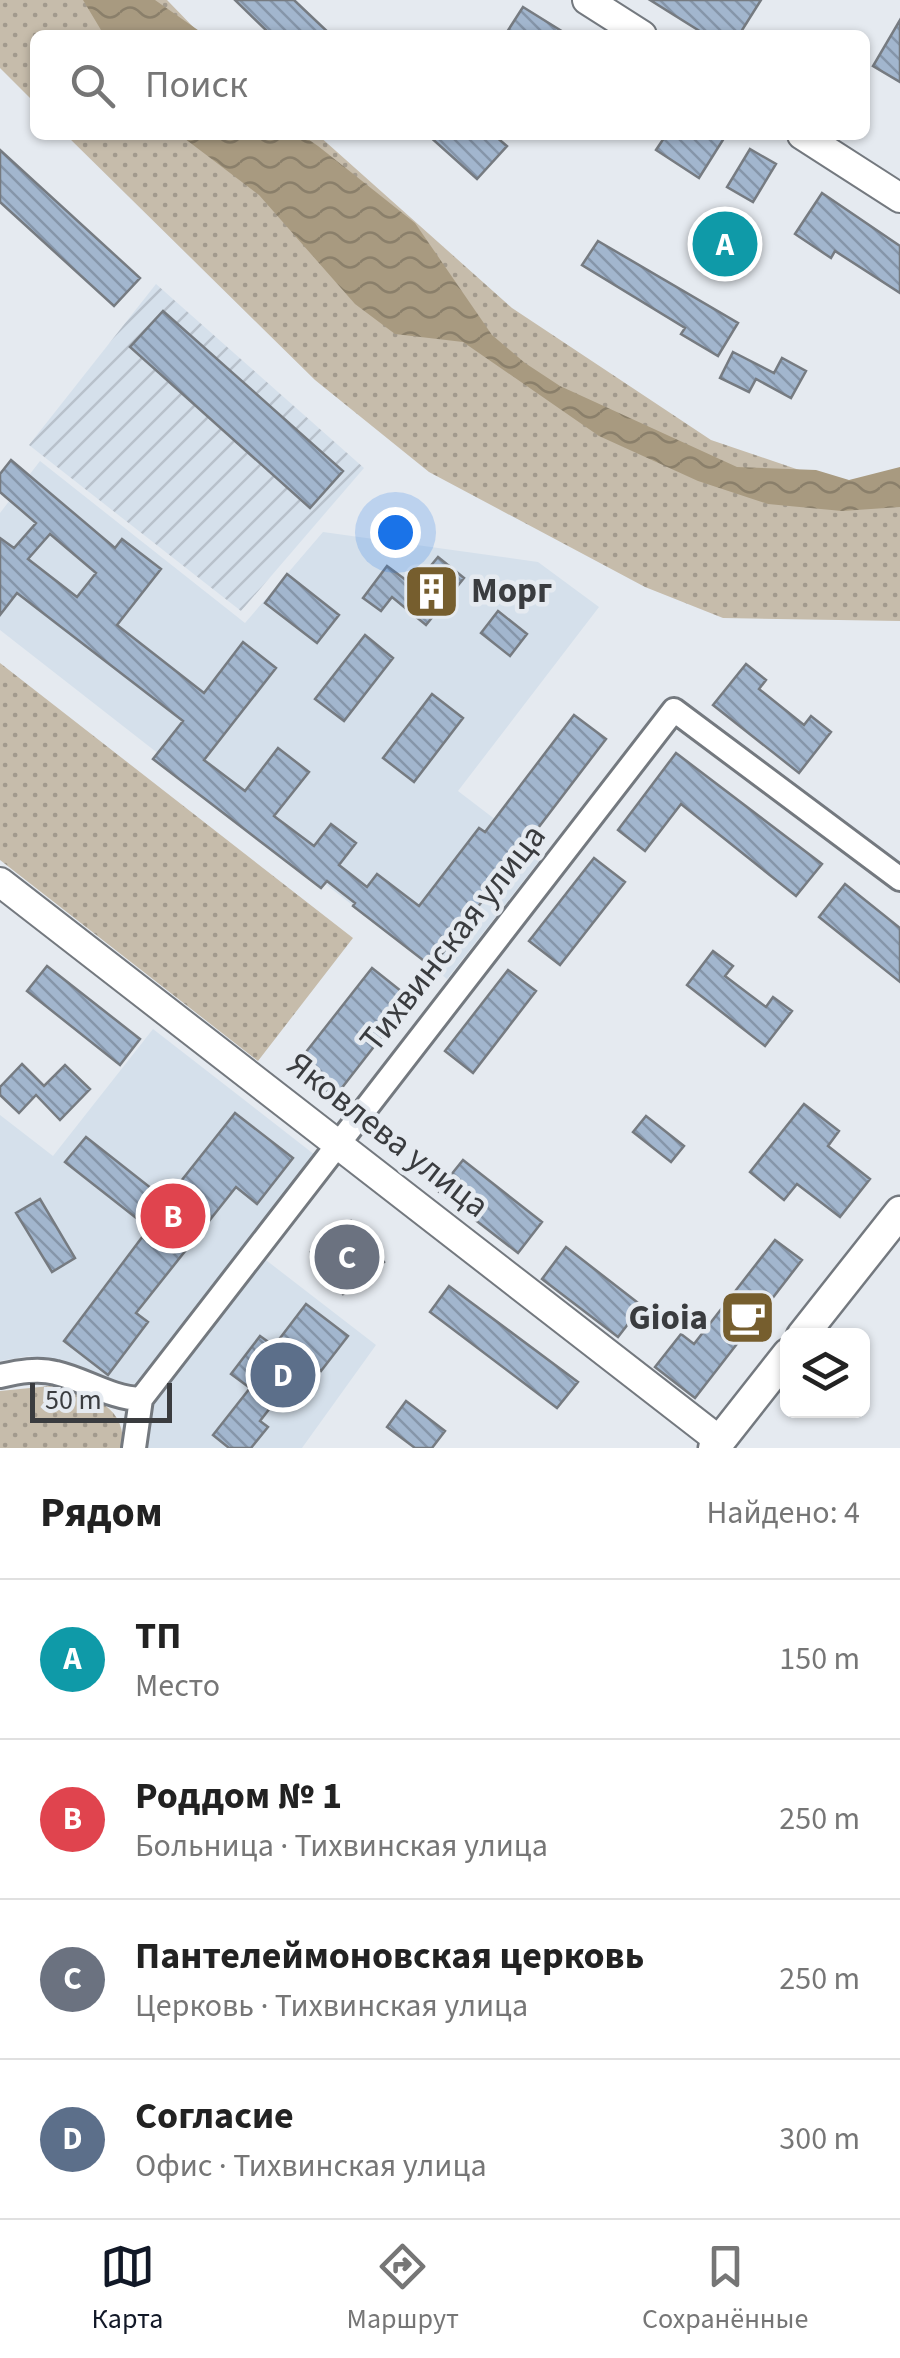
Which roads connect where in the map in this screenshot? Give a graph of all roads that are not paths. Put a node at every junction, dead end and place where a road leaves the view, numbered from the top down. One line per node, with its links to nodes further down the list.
1 (587, 0): 2 (street)
2 (634, 30)
3 (810, 140): 4 (street)
4 (900, 198)
5 (900, 879): 7 (street, Тихвинская улица)
6 (0, 882): 7 (street, Яковлева улица)
7 (338, 1144): 12 (street, Тихвинская улица); 13 (street, Яковлева улица)
8 (900, 1212): 9 (main road)
9 (808, 1328)
10 (780, 1365): 13 (main road)
11 (0, 1376): 12 (street)
12 (141, 1398): 14 (street, Тихвинская улица)
13 (721, 1446)
14 (134, 1448)

